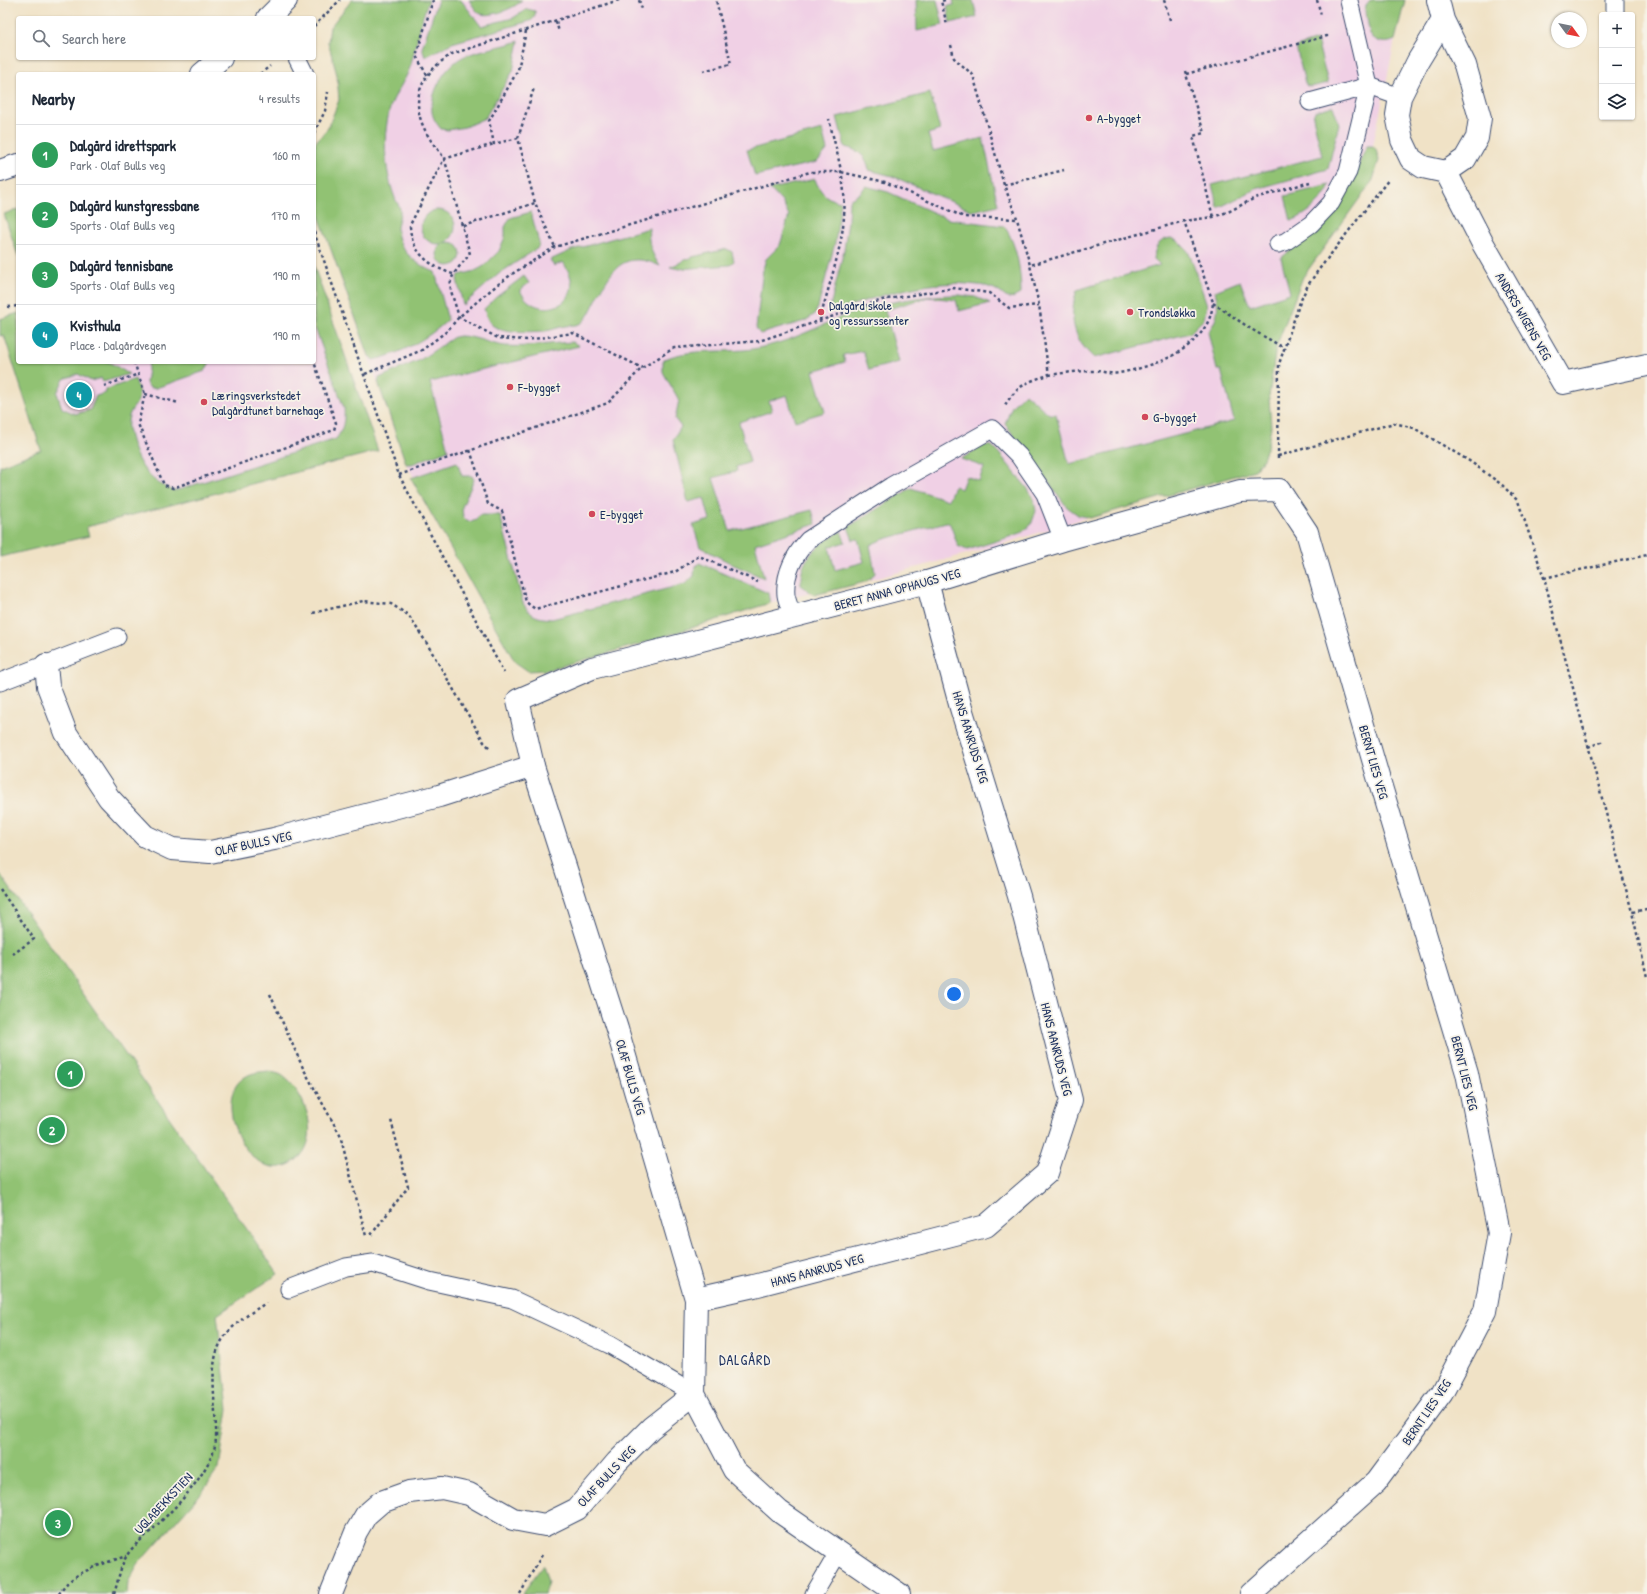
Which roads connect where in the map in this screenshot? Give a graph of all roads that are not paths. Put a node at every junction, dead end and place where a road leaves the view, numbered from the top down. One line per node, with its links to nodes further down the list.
1 (286, 0): 6 (street)
2 (1349, 0): 11 (lane)
3 (1615, 0): 5 (lane)
4 (1440, 10): 12 (street); 16 (street)
5 (1615, 12)
6 (271, 16)
7 (219, 60): 9 (street)
8 (298, 60): 10 (lane)
9 (204, 72)
10 (303, 72)
11 (1369, 86): 12 (lane); 13 (lane); 17 (lane)
12 (1400, 97): 16 (street)
13 (1310, 102)
14 (16, 166): 15 (street)
15 (0, 170)
16 (1446, 172): 18 (street, ANDERS WIGENS VEG)
17 (1278, 244)
18 (1647, 365)
19 (1279, 490): 20 (street, BERET ANNA OPHAUGS VEG); 35 (street, BERNT LIES VEG)
20 (1063, 540): 21 (street, BERET ANNA OPHAUGS VEG); 22 (lane)
21 (927, 582): 22 (street, BERET ANNA OPHAUGS VEG); 29 (street, HANS AANRUDS VEG)
22 (793, 617): 26 (street, BERET ANNA OPHAUGS VEG)
23 (118, 637): 24 (lane)
24 (46, 665): 25 (lane); 27 (street, OLAF BULLS VEG)
25 (0, 682)
26 (518, 700): 27 (street, OLAF BULLS VEG)
27 (524, 769): 29 (street, OLAF BULLS VEG)
28 (288, 1289): 30 (lane)
29 (696, 1299): 30 (street, OLAF BULLS VEG)
30 (694, 1394): 31 (street, OLAF BULLS VEG); 32 (street, OLAF BULLS VEG)
31 (838, 1553): 33 (lane); 34 (street, OLAF BULLS VEG)
32 (331, 1594)
33 (814, 1594)
34 (898, 1594)
35 (1251, 1594)

